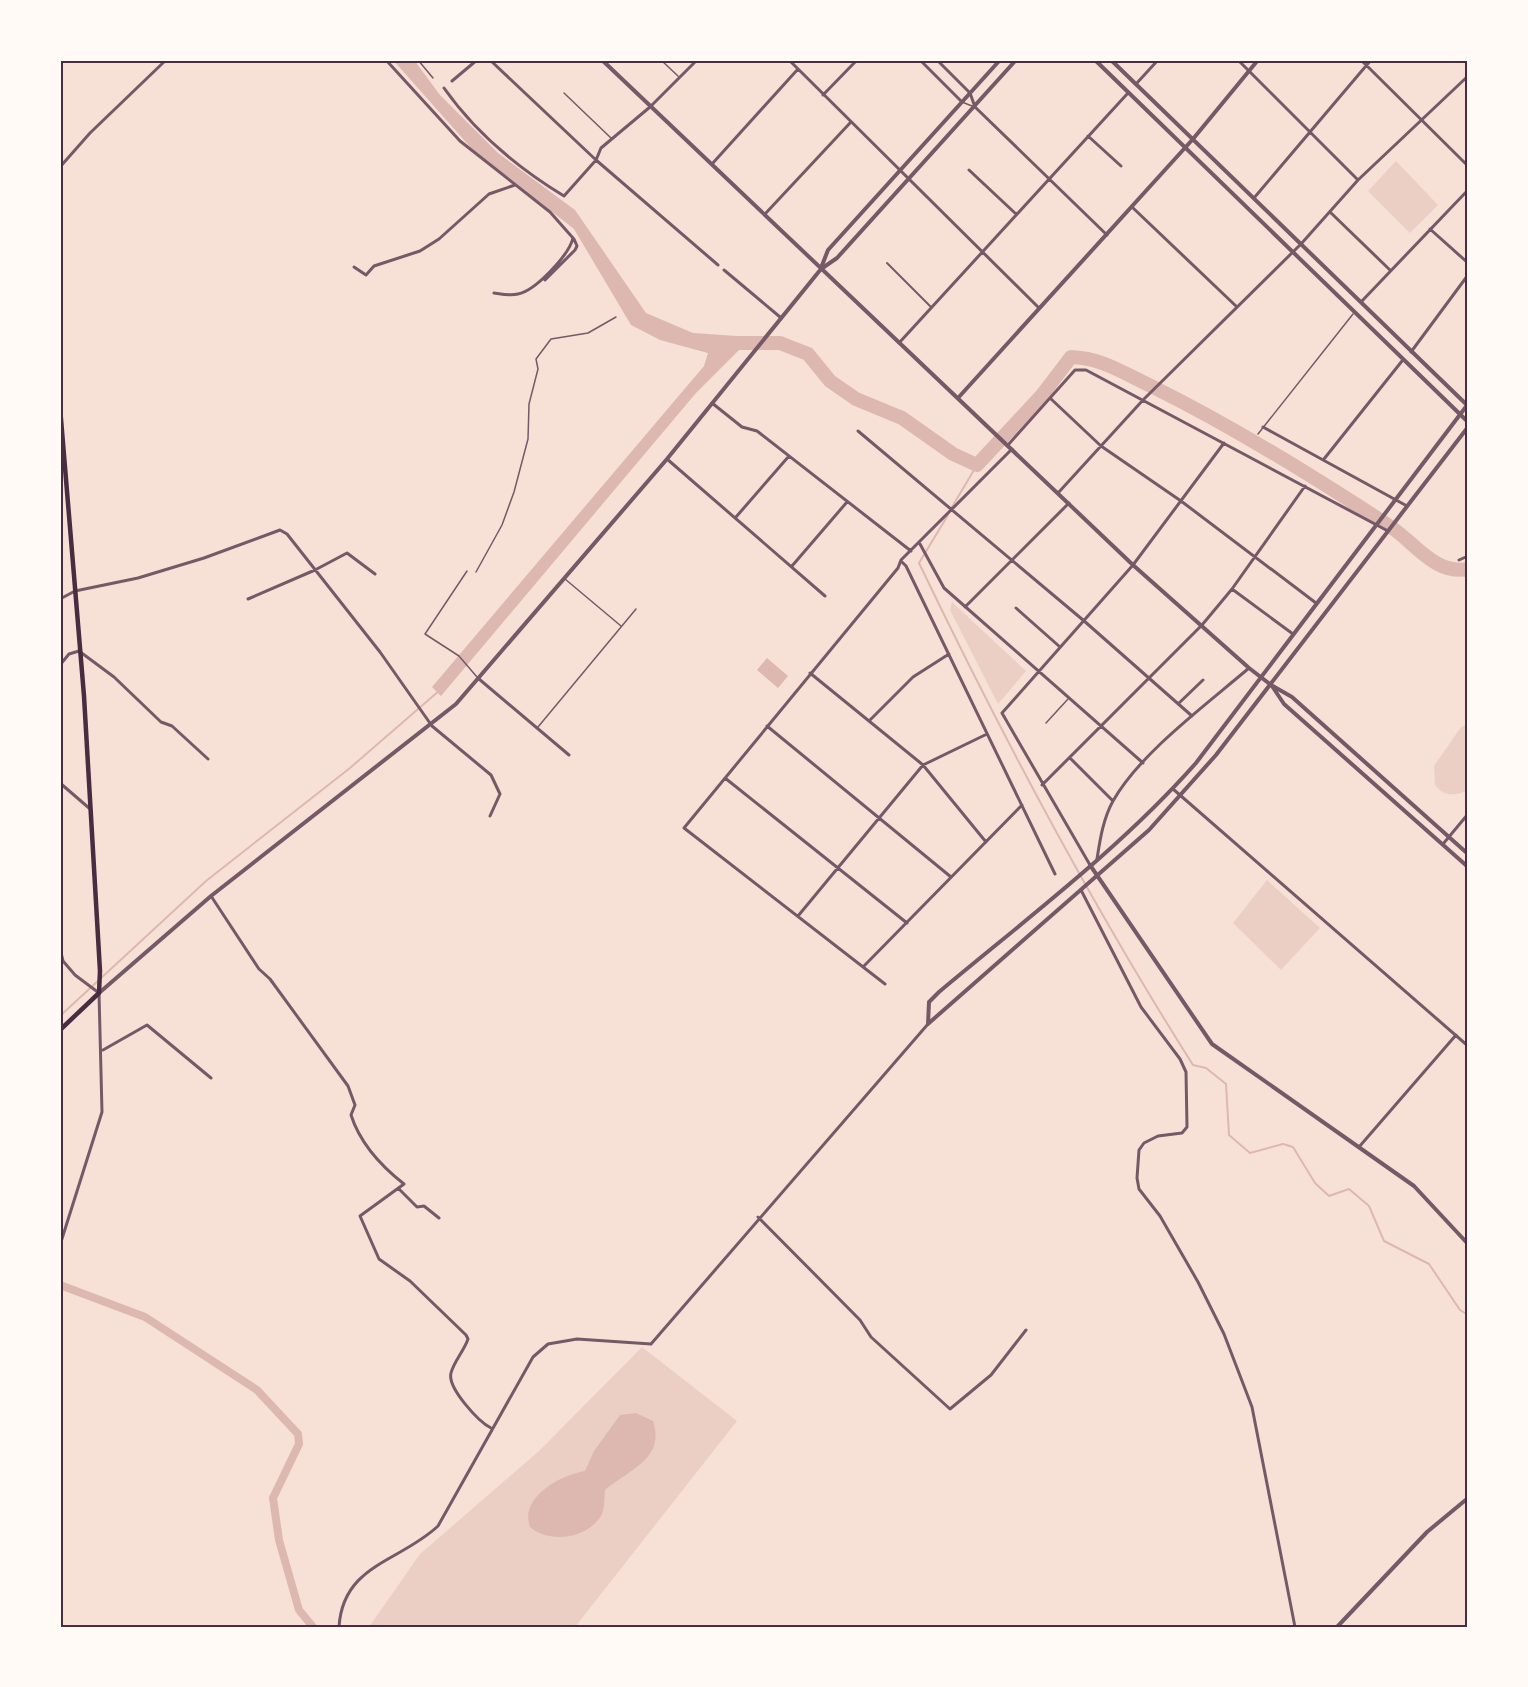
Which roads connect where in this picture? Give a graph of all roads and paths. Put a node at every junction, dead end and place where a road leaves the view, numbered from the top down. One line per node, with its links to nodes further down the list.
1 (166, 60): 49 (street)
2 (386, 60): 55 (street)
3 (418, 60): 26 (lane)
4 (477, 60): 28 (street)
5 (490, 60): 45 (street)
6 (602, 60): 36 (street)
7 (661, 60): 27 (lane)
8 (698, 60): 27 (street)
9 (789, 60): 23 (street)
10 (857, 60): 34 (street)
11 (920, 60): 35 (street)
12 (937, 60): 32 (street)
13 (1000, 60): 32 (street)
14 (1016, 60): 37 (street)
15 (1095, 60): 33 (street)
16 (1111, 60): 29 (street)
17 (1158, 60): 29 (street)
18 (1238, 60): 24 (street)
19 (1258, 60): 24 (street)
20 (1361, 60): 22 (street)
21 (1371, 60): 22 (street)
22 (1366, 66): 38 (street); 40 (street)
23 (798, 69): 34 (street); 46 (street)
24 (1250, 71): 40 (street); 43 (street)
25 (1468, 76): 38 (street)
26 (433, 78)
27 (680, 78): 36 (street)
28 (452, 81)
29 (1136, 84): 43 (street)
30 (444, 88): 45 (street)
31 (564, 93): 42 (lane)
32 (970, 93): 35 (street); 37 (street)
33 (1128, 93): 41 (street); 44 (street)
34 (824, 95): 39 (street)
35 (962, 102): 37 (lane); 51 (street)
36 (650, 107): 42 (street); 46 (street)
37 (975, 107): 52 (street); 53 (street)
38 (1421, 120): 48 (street); 54 (street)
39 (850, 122): 51 (street); 61 (street)
40 (1311, 134): 54 (street); 57 (street)
41 (1088, 136): 47 (street); 52 (street)
42 (612, 139): 45 (street)
43 (1193, 139): 44 (street); 57 (street)
44 (1185, 149): 58 (street); 67 (street)
45 (596, 160): 70 (street)
46 (711, 165): 61 (street)
47 (1121, 166)
48 (1468, 166)
49 (60, 167)
50 (969, 170): 60 (street)
51 (900, 172): 53 (street); 72 (street)
52 (1049, 178): 60 (street); 63 (street)
53 (908, 180): 66 (street); 72 (street)
54 (1358, 180): 59 (street)
55 (515, 185): 64 (street); 71 (street)
56 (1468, 190): 62 (street)
57 (1254, 198): 65 (street)
58 (1132, 207): 63 (street); 80 (street)
59 (1330, 212): 65 (street); 74 (street)
60 (1016, 214): 66 (street)
61 (763, 216): 72 (street)
62 (1430, 229): 69 (street); 74 (street)
63 (1107, 235): 81 (street)
64 (573, 238): 76 (street); 77 (street)
65 (1301, 244): 67 (street); 78 (street)
66 (981, 253): 79 (street); 81 (street)
67 (1292, 253): 80 (street); 82 (street)
68 (887, 263): 79 (street)
69 (1468, 263)
70 (718, 265)
71 (354, 267)
72 (821, 269): 84 (street); 85 (street)
73 (724, 270): 84 (street)
74 (1390, 270): 78 (street)
75 (1468, 275): 86 (street)
76 (545, 280)
77 (494, 293)
78 (1361, 302): 86 (street)
79 (931, 307): 85 (street)
80 (1237, 307): 90 (street)
81 (1040, 309): 88 (street)
82 (1353, 313): 87 (street); 96 (lane)
83 (615, 317): 129 (lane)
84 (780, 317): 91 (street)
85 (899, 343): 88 (street)
86 (1411, 352): 92 (street)
87 (1402, 361): 94 (street); 106 (street)
88 (958, 398): 100 (street)
89 (1050, 398): 90 (street); 100 (street); 102 (street)
90 (1144, 399): 101 (street); 102 (street)
91 (712, 403): 104 (street); 105 (street)
92 (1468, 405): 94 (street)
93 (60, 407): 133 (main road)
94 (1459, 416): 95 (street); 109 (street)
95 (1468, 422)
96 (1263, 427): 99 (lane); 106 (street)
97 (1468, 427): 113 (street)
98 (858, 431): 114 (street)
99 (1258, 434)
100 (1006, 443): 103 (street)
101 (1224, 443): 107 (street); 110 (street)
102 (1101, 446): 108 (street); 110 (street)
103 (1012, 449): 108 (street); 114 (street)
104 (789, 456): 111 (street); 115 (street)
105 (667, 459): 115 (street); 131 (street)
106 (1324, 459): 109 (street)
107 (1305, 486): 116 (street); 120 (street)
108 (1058, 493): 112 (street)
109 (1394, 499): 113 (street); 116 (street)
110 (1181, 501): 120 (street); 125 (street)
111 (847, 502): 119 (street); 126 (street)
112 (1069, 503): 123 (street); 125 (street)
113 (1407, 506): 117 (street)
114 (952, 508): 118 (street); 123 (street)
115 (736, 517): 126 (street)
116 (1377, 524): 117 (street); 137 (street)
117 (1388, 531): 156 (street)
118 (920, 544): 119 (street); 138 (street)
119 (911, 551): 122 (street)
120 (1253, 556): 132 (street); 137 (street)
121 (1468, 556): 124 (street)
122 (901, 560): 147 (street); 151 (street)
123 (1012, 560): 138 (street); 141 (street)
124 (1459, 560)
125 (1133, 565): 141 (street); 142 (street)
126 (792, 566): 134 (street)
127 (315, 570): 130 (street); 133 (street); 136 (street); 162 (street)
128 (467, 571): 154 (lane)
129 (476, 572)
130 (375, 574)
131 (565, 579): 143 (lane); 154 (street)
132 (1232, 589): 142 (street); 144 (street)
133 (75, 591): 135 (street); 146 (main road)
134 (825, 596)
135 (60, 599)
136 (248, 599)
137 (1316, 603): 144 (street)
138 (965, 607): 150 (street)
139 (1016, 608): 145 (street)
140 (636, 609): 143 (lane)
141 (1083, 620): 145 (street); 153 (street)
142 (1202, 625): 149 (street); 153 (street)
143 (622, 627): 164 (lane)
144 (1293, 634): 152 (street)
145 (1060, 647): 150 (street)
146 (79, 651): 148 (street); 169 (street); 179 (main road)
147 (949, 654): 160 (street); 166 (street)
148 (60, 665)
149 (1249, 668): 152 (street); 159 (street)
150 (1038, 672): 157 (street); 174 (street)
151 (810, 673): 160 (street); 163 (street)
152 (1261, 677): 156 (street); 175 (street)
153 (1148, 678): 158 (street); 165 (street)
154 (479, 679): 162 (street); 164 (street)
155 (1203, 680): 158 (street)
156 (1271, 686): 176 (street); 183 (street); 185 (street)
157 (1068, 699): 161 (lane); 165 (street)
158 (1178, 704): 159 (street)
159 (1192, 716): 170 (street)
160 (869, 721): 171 (street)
161 (1046, 723)
162 (432, 726): 181 (street); 195 (street)
163 (767, 726): 172 (street); 182 (street)
164 (538, 727): 167 (street)
165 (1100, 727): 168 (street); 170 (street)
166 (987, 734): 171 (street); 178 (street)
167 (569, 755)
168 (1070, 757): 174 (street); 177 (street)
169 (208, 759)
170 (1143, 763): 177 (street)
171 (922, 765): 182 (street); 184 (street)
172 (725, 777): 189 (street); 196 (street)
173 (60, 783): 179 (street)
174 (1042, 785): 188 (street)
175 (1173, 789): 176 (street); 187 (street)
176 (1182, 796): 192 (street); 204 (street)
177 (1113, 801): 187 (street)
178 (1022, 805): 184 (street); 191 (street)
179 (89, 808): 201 (main road)
180 (1468, 814): 183 (street)
181 (490, 816)
182 (879, 818): 189 (street); 193 (street)
183 (1449, 837): 185 (street); 186 (street)
184 (986, 842): 193 (street)
185 (1443, 844): 190 (street)
186 (1468, 854)
187 (1097, 859): 188 (street)
188 (1090, 865): 192 (street); 202 (street)
189 (838, 867): 196 (street); 197 (street)
190 (1468, 867)
191 (1055, 874)
192 (1098, 875): 194 (street); 208 (street)
193 (951, 878): 197 (street)
194 (1083, 888): 202 (street); 218 (street)
195 (211, 896): 201 (street); 209 (street)
196 (798, 916): 199 (street)
197 (907, 923): 199 (street)
198 (60, 948): 201 (street)
199 (863, 967): 200 (street)
200 (885, 984)
201 (98, 989): 203 (main road); 206 (street)
202 (928, 1024): 211 (street)
203 (60, 1030)
204 (1456, 1035): 205 (street); 208 (street)
205 (1468, 1046)
206 (103, 1050): 207 (street); 213 (street)
207 (211, 1078)
208 (1359, 1147): 212 (street)
209 (398, 1188): 210 (street); 215 (street)
210 (439, 1218)
211 (758, 1218): 214 (street); 215 (street)
212 (1468, 1244)
213 (60, 1245)
214 (1026, 1330)
215 (491, 1428): 217 (street)
216 (1468, 1498): 219 (street)
217 (339, 1627)
218 (1294, 1627)
219 (1337, 1627)

